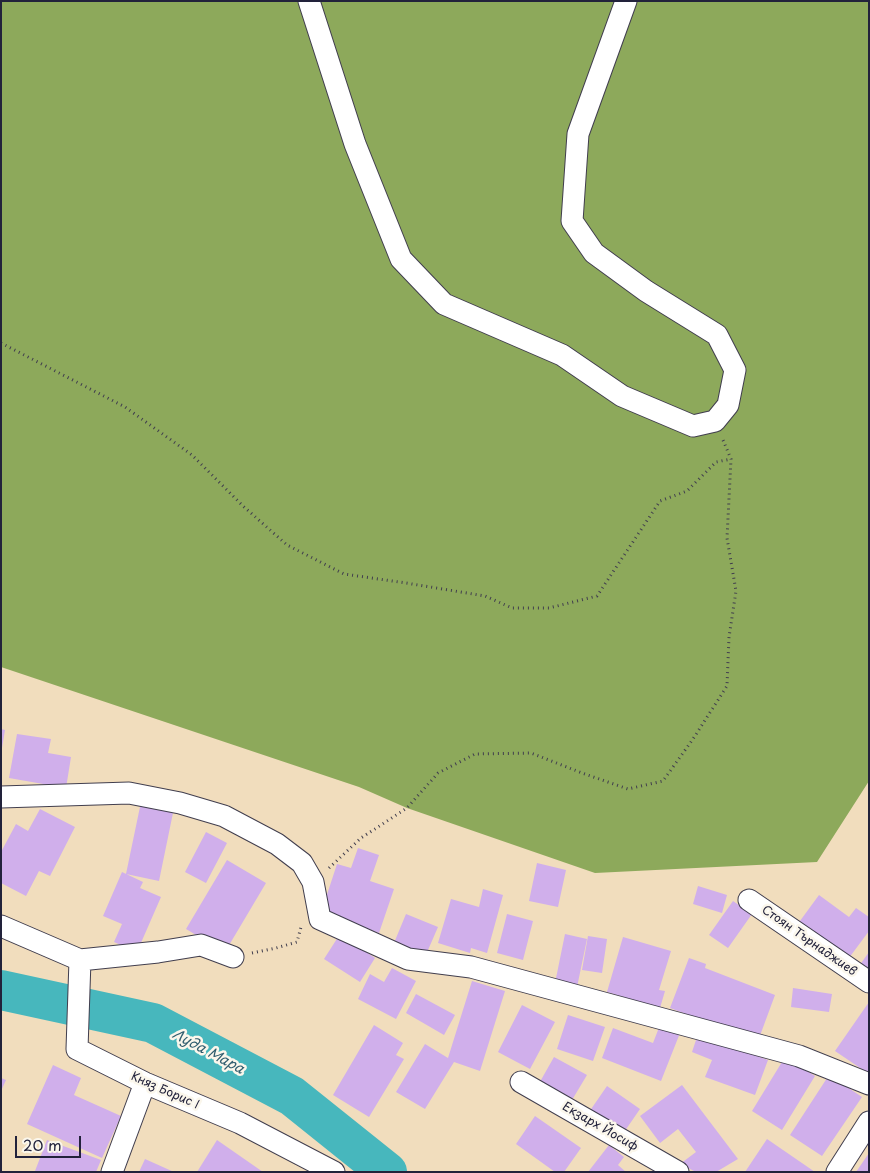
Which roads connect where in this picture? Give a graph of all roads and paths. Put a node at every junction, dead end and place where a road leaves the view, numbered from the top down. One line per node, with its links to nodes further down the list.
1 (309, 1): 4 (street)
2 (626, 1): 4 (street)
3 (1, 343): 5 (path)
4 (715, 421): 5 (path)
5 (731, 459): 7 (path)
6 (1, 797): 7 (street)
7 (313, 882): 16 (street)
8 (750, 900): 13 (street, Стоян Търнаджиев)
9 (302, 922): 11 (path)
10 (1, 926): 12 (street)
11 (233, 957): 12 (street)
12 (80, 970): 15 (street, Княз Борис I)
13 (869, 982)
14 (521, 1082): 20 (street, Екзарх Йосиф)
15 (146, 1083): 18 (street); 19 (street, Княз Борис I)
16 (869, 1084)
17 (869, 1122): 21 (street)
18 (112, 1172)
19 (334, 1172)
20 (678, 1172)
21 (837, 1172)

